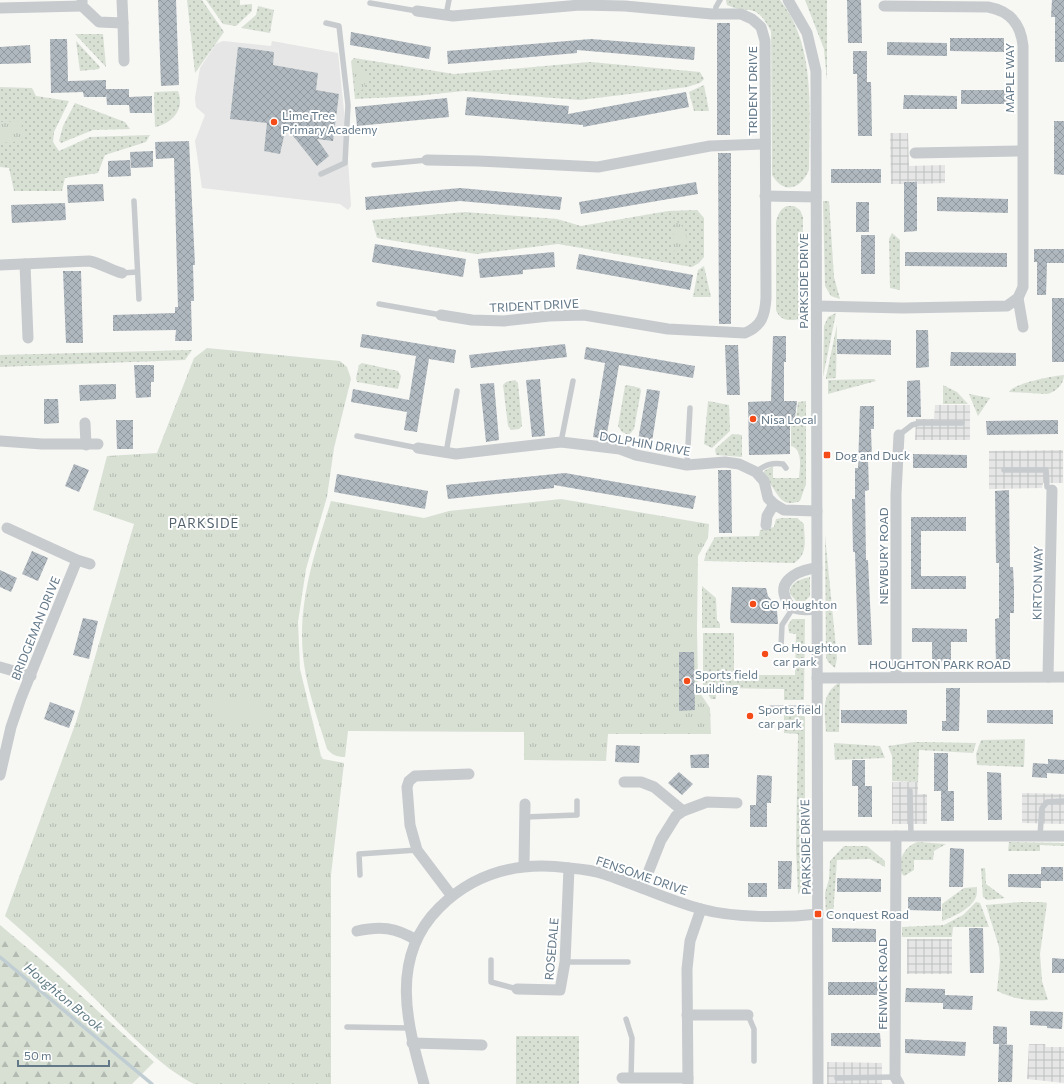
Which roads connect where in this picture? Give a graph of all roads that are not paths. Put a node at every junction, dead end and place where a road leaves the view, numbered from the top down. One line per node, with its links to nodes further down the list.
1 (122, 0): 13 (street)
2 (450, 0): 12 (lane)
3 (720, 0): 11 (lane)
4 (788, 0): 23 (street, PARKSIDE DRIVE)
5 (590, 2): 11 (street, TRIDENT DRIVE); 12 (street, TRIDENT DRIVE)
6 (82, 3): 8 (street); 13 (street)
7 (370, 3): 10 (lane)
8 (7, 5)
9 (884, 6): 17 (street, MAPLE WAY)
10 (417, 11): 12 (street, TRIDENT DRIVE)
11 (715, 14): 16 (street, TRIDENT DRIVE)
12 (446, 15)
13 (123, 23): 15 (street)
14 (326, 23): 21 (lane)
15 (124, 61)
16 (765, 144): 19 (street, TRIDENT DRIVE); 22 (street, TRIDENT DRIVE)
17 (1022, 151): 18 (street); 29 (street, MAPLE WAY)
18 (915, 153)
19 (428, 160): 20 (lane)
20 (374, 165)
21 (321, 174)
22 (765, 196): 23 (street); 33 (street, TRIDENT DRIVE)
23 (816, 197): 32 (street, PARKSIDE DRIVE)
24 (134, 201): 27 (lane)
25 (25, 264): 26 (street); 28 (street); 35 (street)
26 (0, 265)
27 (137, 272): 28 (lane); 30 (lane)
28 (122, 273)
29 (1018, 298): 32 (street); 34 (street, MAPLE WAY)
30 (139, 299)
31 (379, 304): 33 (lane)
32 (817, 306): 55 (street, PARKSIDE DRIVE)
33 (441, 315)
34 (1023, 328)
35 (28, 338)
36 (573, 381): 44 (lane)
37 (457, 391): 48 (lane)
38 (690, 408): 49 (lane)
39 (85, 423): 46 (street)
40 (962, 423): 41 (lane)
41 (899, 435): 66 (street, NEWBURY ROAD)
42 (357, 436): 47 (lane)
43 (0, 441): 46 (street)
44 (561, 442): 48 (street, DOLPHIN DRIVE); 49 (street, DOLPHIN DRIVE)
45 (98, 444): 46 (street)
46 (86, 445)
47 (418, 448): 48 (street, DOLPHIN DRIVE)
48 (446, 453)
49 (688, 465): 52 (street, DOLPHIN DRIVE)
50 (786, 468): 52 (lane)
51 (1004, 470): 53 (lane)
52 (756, 472): 54 (street)
53 (1052, 490): 67 (street, KIRTON WAY)
54 (774, 504): 55 (street); 56 (street)
55 (817, 511): 60 (street, PARKSIDE DRIVE)
56 (766, 525)
57 (7, 528): 58 (street)
58 (77, 560): 59 (street); 65 (street, BRIDGEMAN DRIVE)
59 (90, 564)
60 (817, 568): 61 (street); 62 (street, PARKSIDE DRIVE)
61 (793, 608): 62 (street); 63 (lane)
62 (817, 609): 69 (street, PARKSIDE DRIVE)
63 (781, 647)
64 (0, 667): 65 (street)
65 (31, 676): 73 (street, BRIDGEMAN DRIVE)
66 (896, 677): 67 (street, HOUGHTON PARK ROAD); 69 (street, HOUGHTON PARK ROAD)
67 (1048, 677): 68 (street, HOUGHTON PARK ROAD)
68 (1064, 677)
69 (817, 678): 71 (street, PARKSIDE DRIVE)
70 (771, 708): 71 (lane)
71 (817, 708): 83 (street, PARKSIDE DRIVE)
72 (469, 774): 87 (street)
73 (0, 775)
74 (624, 782): 80 (street)
75 (910, 791): 85 (lane)
76 (577, 801): 81 (lane)
77 (1064, 801): 82 (lane)
78 (737, 803): 80 (street)
79 (525, 804): 81 (street)
80 (683, 811): 91 (street)
81 (525, 817): 88 (street)
82 (1040, 835): 85 (street); 86 (street)
83 (817, 836): 84 (street); 94 (street, PARKSIDE DRIVE)
84 (896, 836): 85 (street); 111 (street, FENWICK ROAD)
85 (911, 836)
86 (1064, 836)
87 (417, 850): 90 (lane); 92 (street)
88 (524, 865): 89 (street, FENSOME DRIVE); 92 (street, FENSOME DRIVE)
89 (569, 868): 91 (street, FENSOME DRIVE); 98 (street, ROSEDALE)
90 (360, 875)
91 (642, 888): 93 (street, FENSOME DRIVE)
92 (452, 895): 96 (street, FENSOME DRIVE)
93 (701, 909): 94 (street, FENSOME DRIVE); 101 (street)
94 (818, 914): 114 (street, PARKSIDE DRIVE)
95 (357, 931): 96 (street)
96 (416, 940): 105 (street, FENSOME DRIVE)
97 (491, 960): 100 (lane)
98 (565, 962): 99 (lane); 100 (street, ROSEDALE)
99 (628, 962)
100 (517, 989)
101 (687, 1015): 102 (street); 112 (street)
102 (748, 1015): 108 (lane)
103 (626, 1019): 109 (lane)
104 (347, 1027): 105 (lane)
105 (409, 1028): 106 (street, FENSOME DRIVE)
106 (412, 1043): 107 (street); 113 (street, FENSOME DRIVE)
107 (482, 1045)
108 (754, 1061)
109 (626, 1078): 112 (street)
110 (837, 1078): 111 (lane)
111 (897, 1080)
112 (688, 1081)
113 (424, 1084)
114 (818, 1084)

